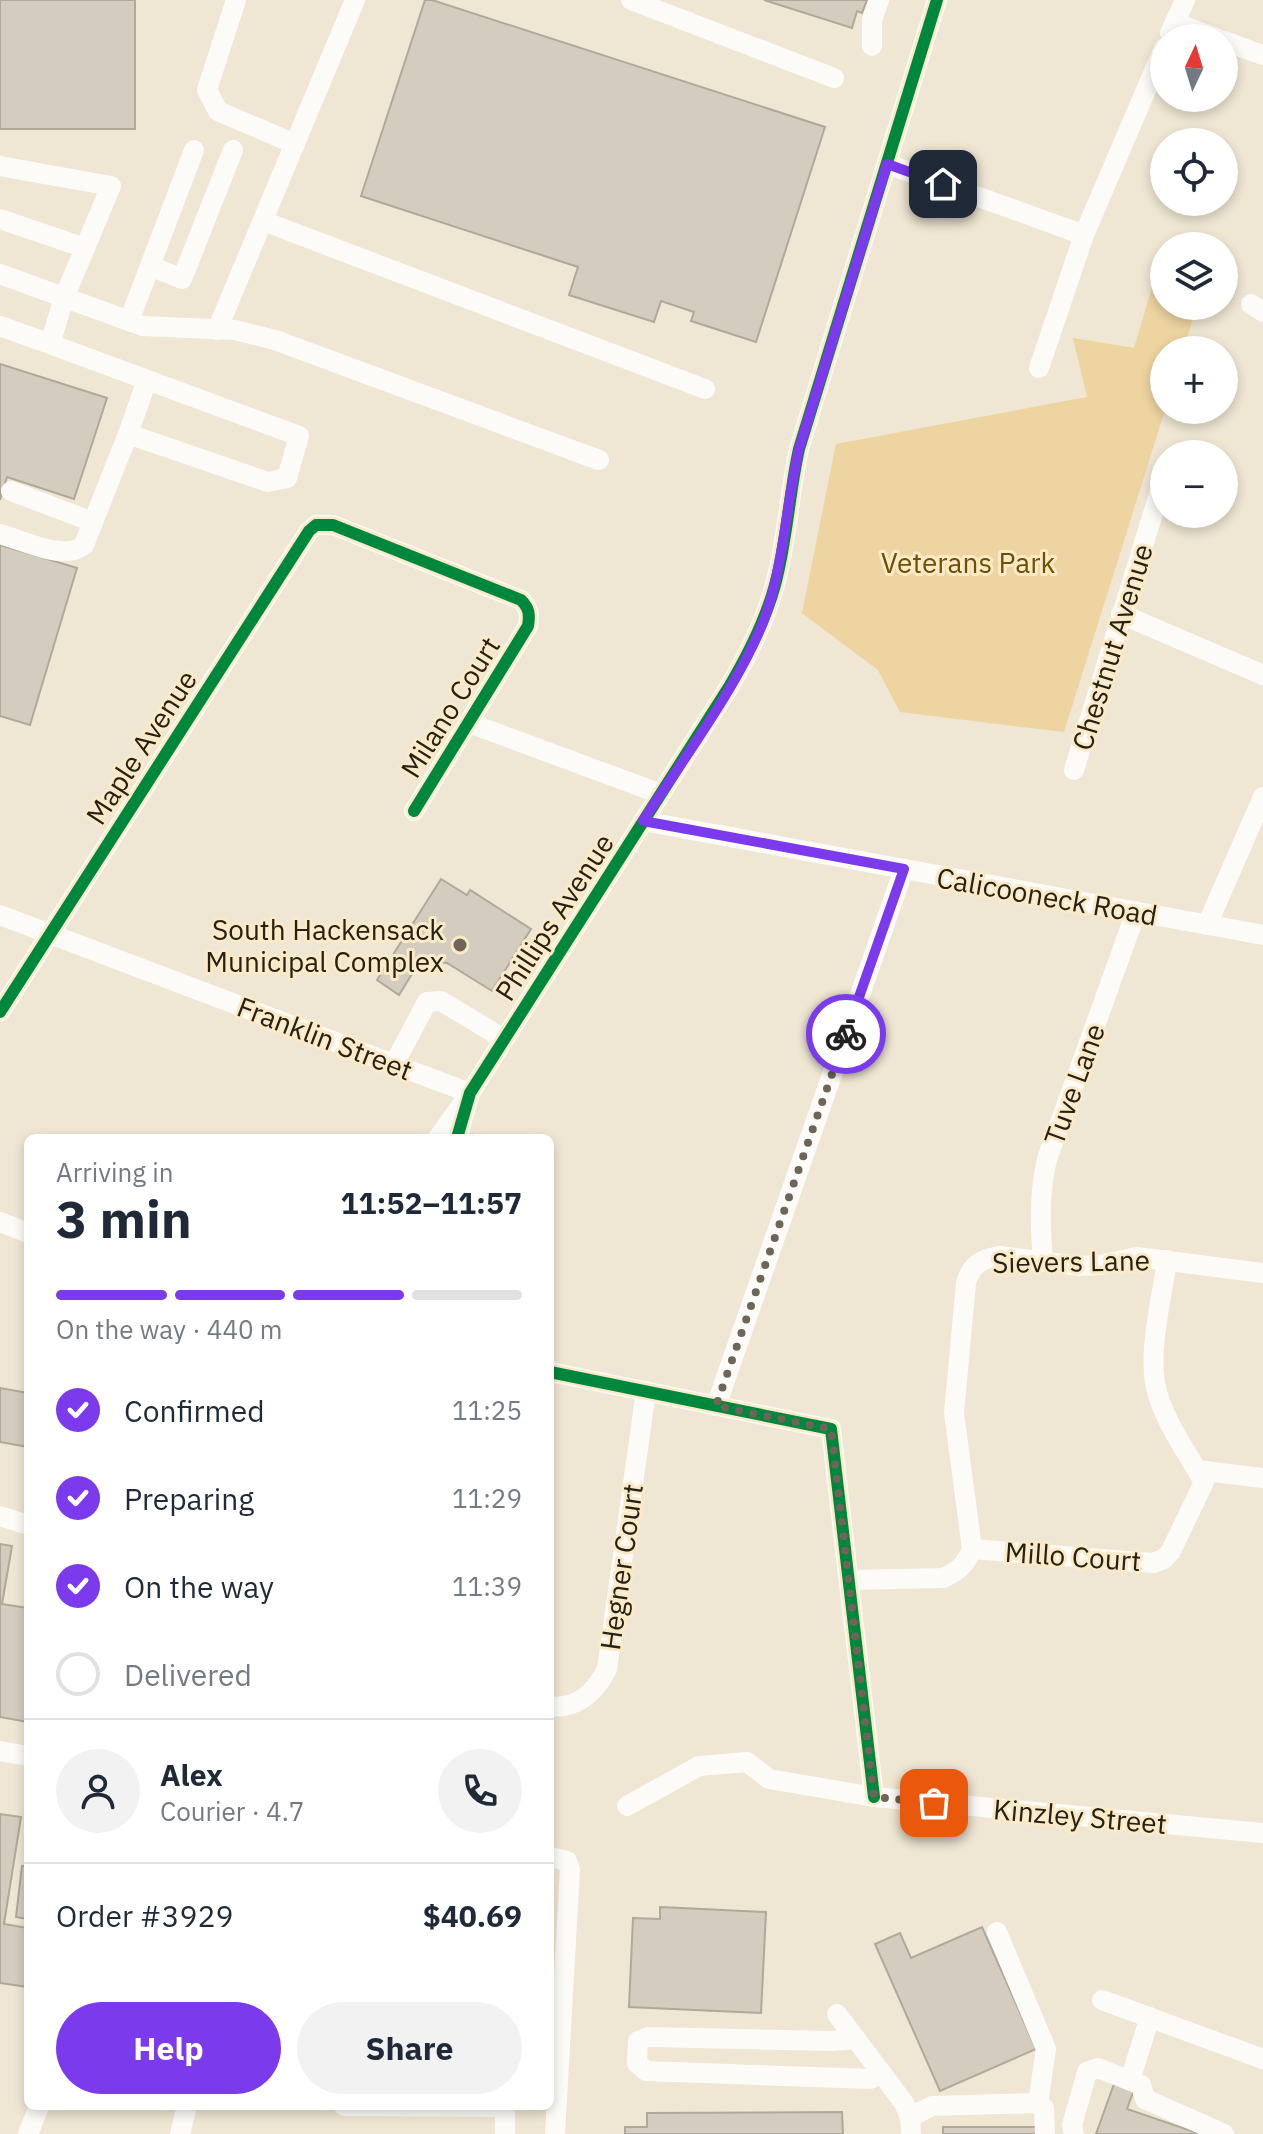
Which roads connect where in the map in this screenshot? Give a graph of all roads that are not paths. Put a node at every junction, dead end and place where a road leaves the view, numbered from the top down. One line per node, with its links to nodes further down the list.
1 (236, 0): 13 (street)
2 (355, 0): 13 (street)
3 (631, 0): 11 (street)
4 (879, 0): 8 (street)
5 (937, 0): 16 (street, Phillips Avenue)
6 (1185, 0): 7 (street)
7 (1174, 24)
8 (872, 46)
9 (1238, 46): 10 (street)
10 (1263, 55)
11 (834, 78)
12 (1150, 81): 20 (street)
13 (295, 144): 19 (street)
14 (194, 150): 22 (street)
15 (233, 150): 22 (street)
16 (887, 164): 20 (street); 43 (street, Phillips Avenue)
17 (0, 166): 21 (street)
18 (0, 219): 21 (street)
19 (263, 221): 27 (street); 31 (street)
20 (1084, 235): 29 (street)
21 (85, 248): 24 (street)
22 (150, 266): 25 (street)
23 (0, 274): 24 (street)
24 (64, 298): 25 (street); 28 (street)
25 (129, 321): 27 (street)
26 (0, 326): 28 (street)
27 (217, 330): 33 (street)
28 (50, 344): 30 (street)
29 (1039, 368)
30 (147, 380): 32 (street); 32 (street)
31 (705, 389)
32 (128, 434): 35 (street)
33 (599, 460)
34 (11, 491): 35 (street)
35 (93, 522): 37 (street)
36 (1150, 522): 38 (street, Chestnut Avenue)
37 (0, 534)
38 (1121, 614): 40 (street); 42 (street, Chestnut Avenue)
39 (527, 628): 41 (street, Milano Court); 51 (street, Maple Avenue)
40 (1263, 675)
41 (469, 723): 43 (street); 45 (street, Milano Court)
42 (1074, 770)
43 (661, 794): 46 (street, Phillips Avenue)
44 (1263, 797): 50 (street)
45 (414, 811)
46 (643, 821): 47 (street, Calicooneck Road); 54 (street, Phillips Avenue)
47 (904, 869): 48 (street, Calicooneck Road); 66 (street)
48 (1136, 912): 50 (street, Calicooneck Road); 62 (street, Tuve Lane)
49 (0, 915): 51 (street, Franklin Street)
50 (1207, 925): 52 (street, Calicooneck Road)
51 (50, 934): 53 (street, Maple Avenue); 55 (street, Franklin Street)
52 (1263, 935)
53 (0, 1012)
54 (504, 1039): 55 (street); 56 (street, Phillips Avenue)
55 (394, 1064): 56 (street, Franklin Street)
56 (470, 1093): 57 (street, Phillips Avenue); 58 (street, Phillips Avenue)
57 (441, 1134)
58 (458, 1134)
59 (0, 1222): 60 (street)
60 (24, 1231)
61 (1167, 1260): 62 (street, Sievers Lane); 63 (street, Sievers Lane); 67 (street)
62 (1043, 1261): 71 (street, Sievers Lane)
63 (1263, 1273)
64 (554, 1373): 65 (street)
65 (646, 1391): 66 (street); 73 (street, Hegner Court)
66 (716, 1406): 72 (street)
67 (1197, 1470): 68 (street); 71 (street, Millo Court)
68 (1263, 1478)
69 (0, 1516): 70 (street)
70 (24, 1524)
71 (972, 1549): 72 (street, Millo Court)
72 (849, 1580): 76 (street)
73 (554, 1707)
74 (0, 1751): 75 (street)
75 (24, 1755)
76 (874, 1797): 77 (street, Kinzley Street); 78 (street, Kinzley Street)
77 (627, 1806)
78 (1263, 1833)
79 (554, 1858): 98 (street)
80 (997, 1932): 90 (street)
81 (1102, 2000): 83 (street)
82 (837, 2014): 85 (street)
83 (1150, 2017): 86 (street); 89 (street)
84 (717, 2038): 85 (street); 88 (street); 88 (street)
85 (856, 2039): 87 (street)
86 (1263, 2059)
87 (882, 2073): 88 (street); 94 (street)
88 (717, 2074)
89 (1130, 2080): 100 (street); 101 (street)
90 (1038, 2103): 94 (street); 99 (street)
91 (37, 2110): 95 (street)
92 (186, 2110): 96 (street)
93 (505, 2110): 97 (street)
94 (910, 2126)
95 (28, 2134)
96 (180, 2134)
97 (505, 2134)
98 (555, 2134)
99 (1045, 2134)
100 (1074, 2134)
101 (1224, 2134)

